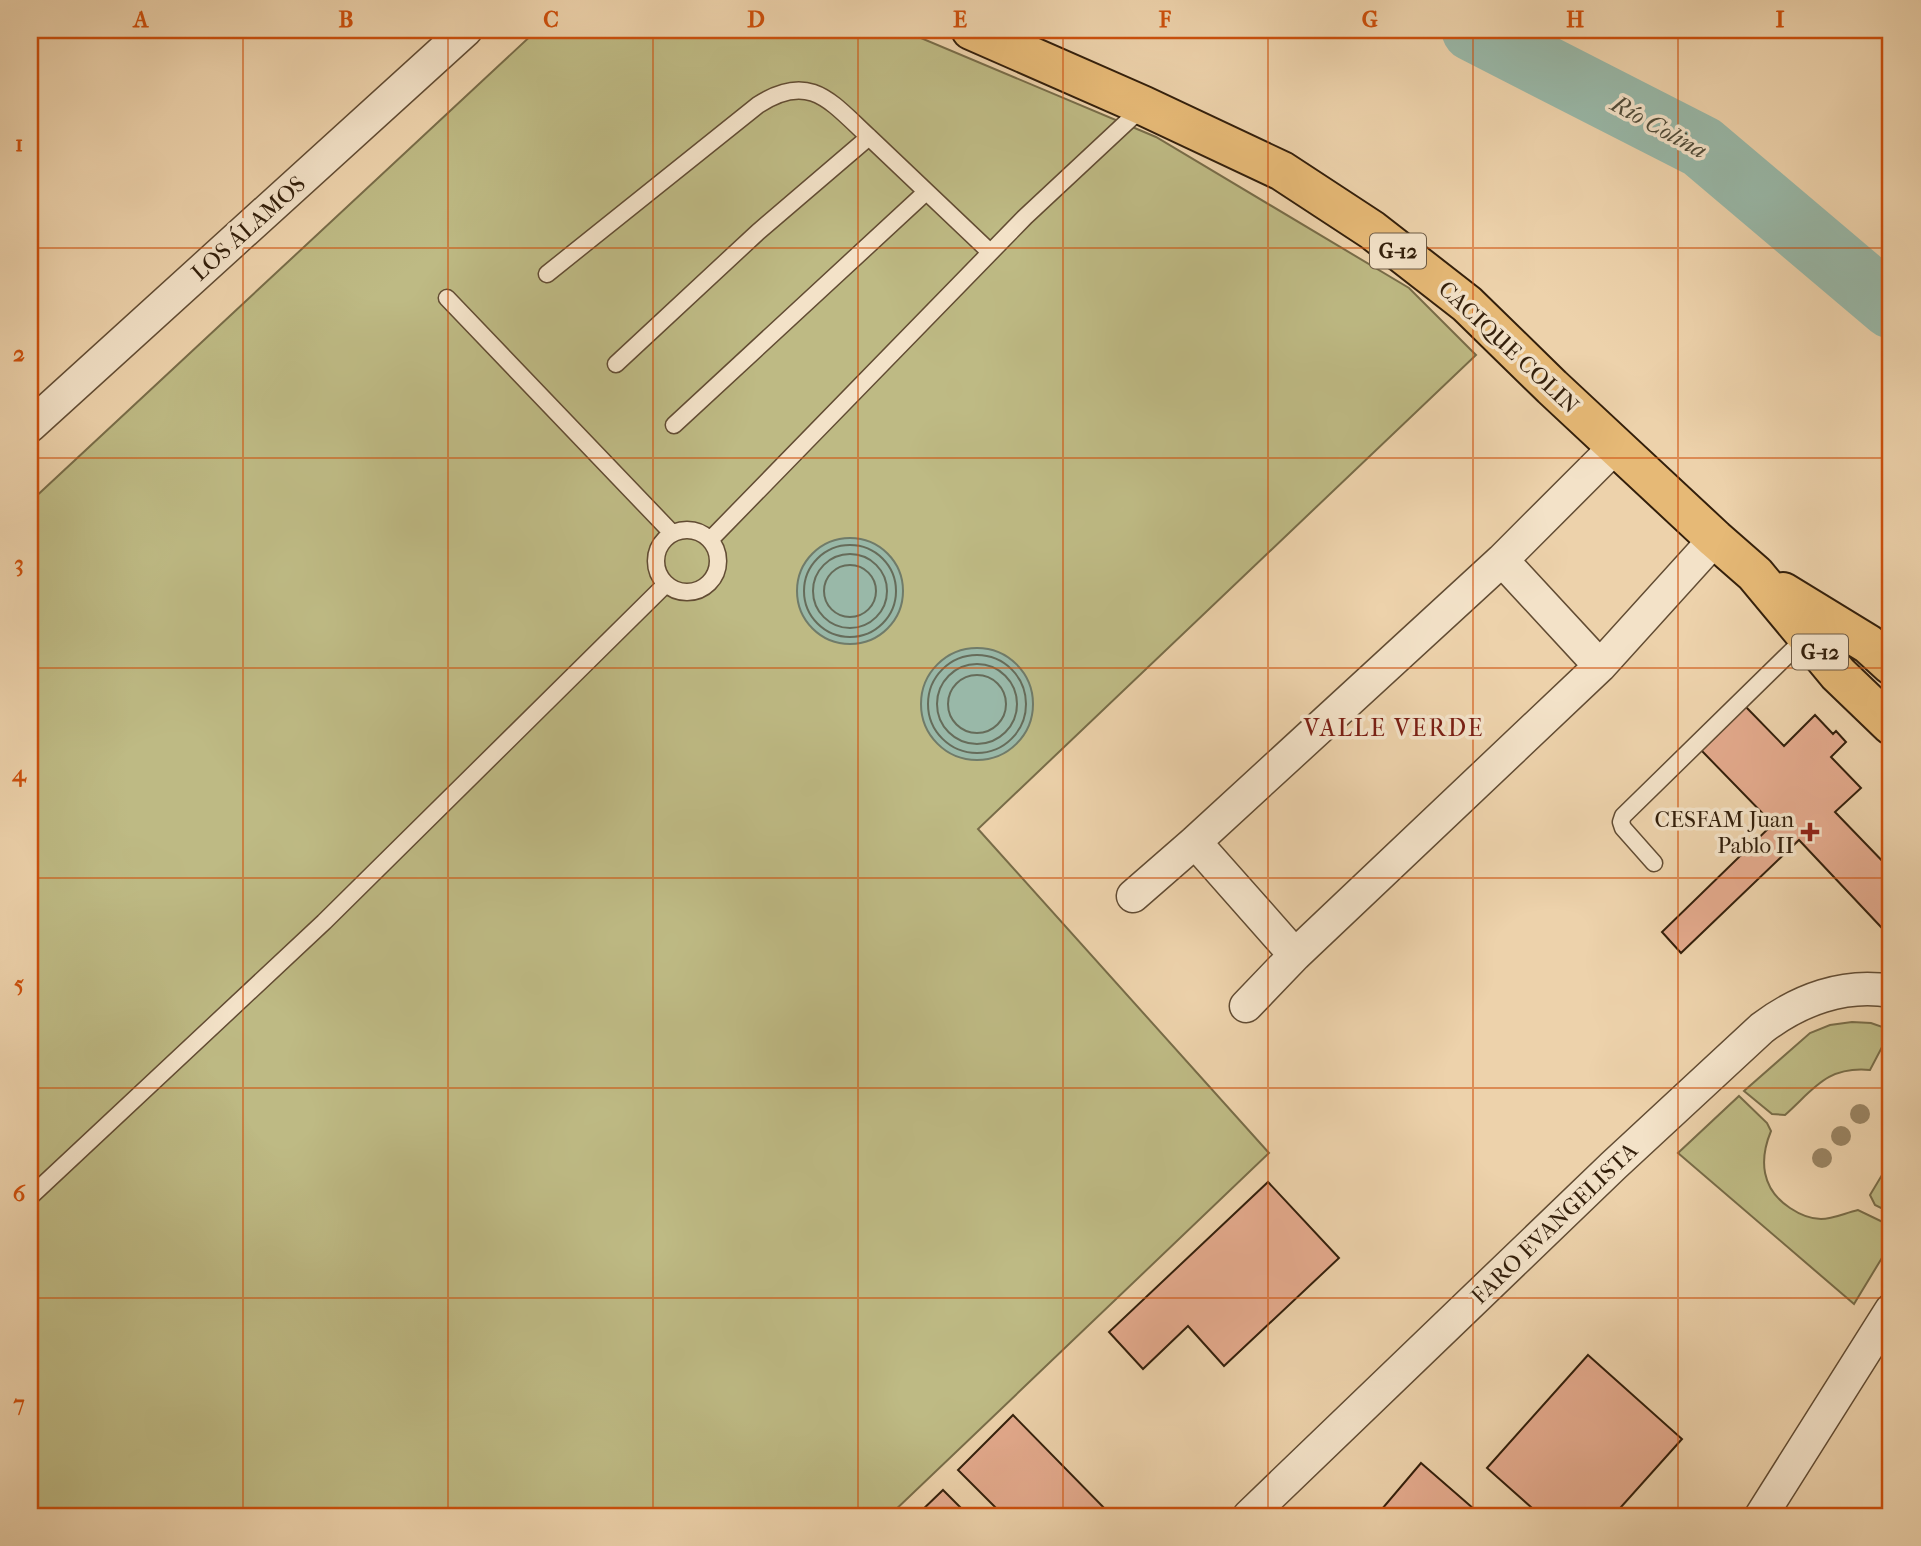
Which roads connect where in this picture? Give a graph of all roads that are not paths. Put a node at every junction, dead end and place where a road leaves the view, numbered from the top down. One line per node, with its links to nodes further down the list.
1 (466, 30): 11 (street, LOS ÁLAMOS)
2 (971, 30): 3 (main road, CACIQUE COLIN / G-12)
3 (1144, 106): 6 (lane); 12 (main road, CACIQUE COLIN / G-12)
4 (869, 137): 5 (lane); 7 (lane); 9 (lane)
5 (926, 192): 6 (lane); 10 (lane)
6 (990, 252): 15 (lane)
7 (547, 274)
8 (447, 298): 13 (lane)
9 (617, 364)
10 (674, 425)
11 (30, 426)
12 (1616, 446): 14 (main road, CACIQUE COLIN / G-12); 16 (street)
13 (672, 533): 15 (lane); 18 (lane)
14 (1715, 539): 17 (main road, CACIQUE COLIN / G-12); 21 (street)
15 (710, 540): 18 (lane)
16 (1502, 560): 21 (street); 23 (street)
17 (1755, 575): 19 (main road, G-12); 20 (main road, G-12)
18 (666, 584): 29 (lane)
19 (1807, 636): 22 (main road, G-12); 24 (lane)
20 (1891, 665)
21 (1600, 666): 26 (street)
22 (1891, 725)
23 (1195, 842): 25 (street); 26 (street)
24 (1654, 863)
25 (1133, 895)
26 (1295, 955): 28 (street)
27 (1891, 991): 31 (street, FARO EVANGELISTA)
28 (1246, 1006)
29 (30, 1197)
30 (1891, 1310): 32 (street)
31 (1248, 1516)
32 (1761, 1516)

